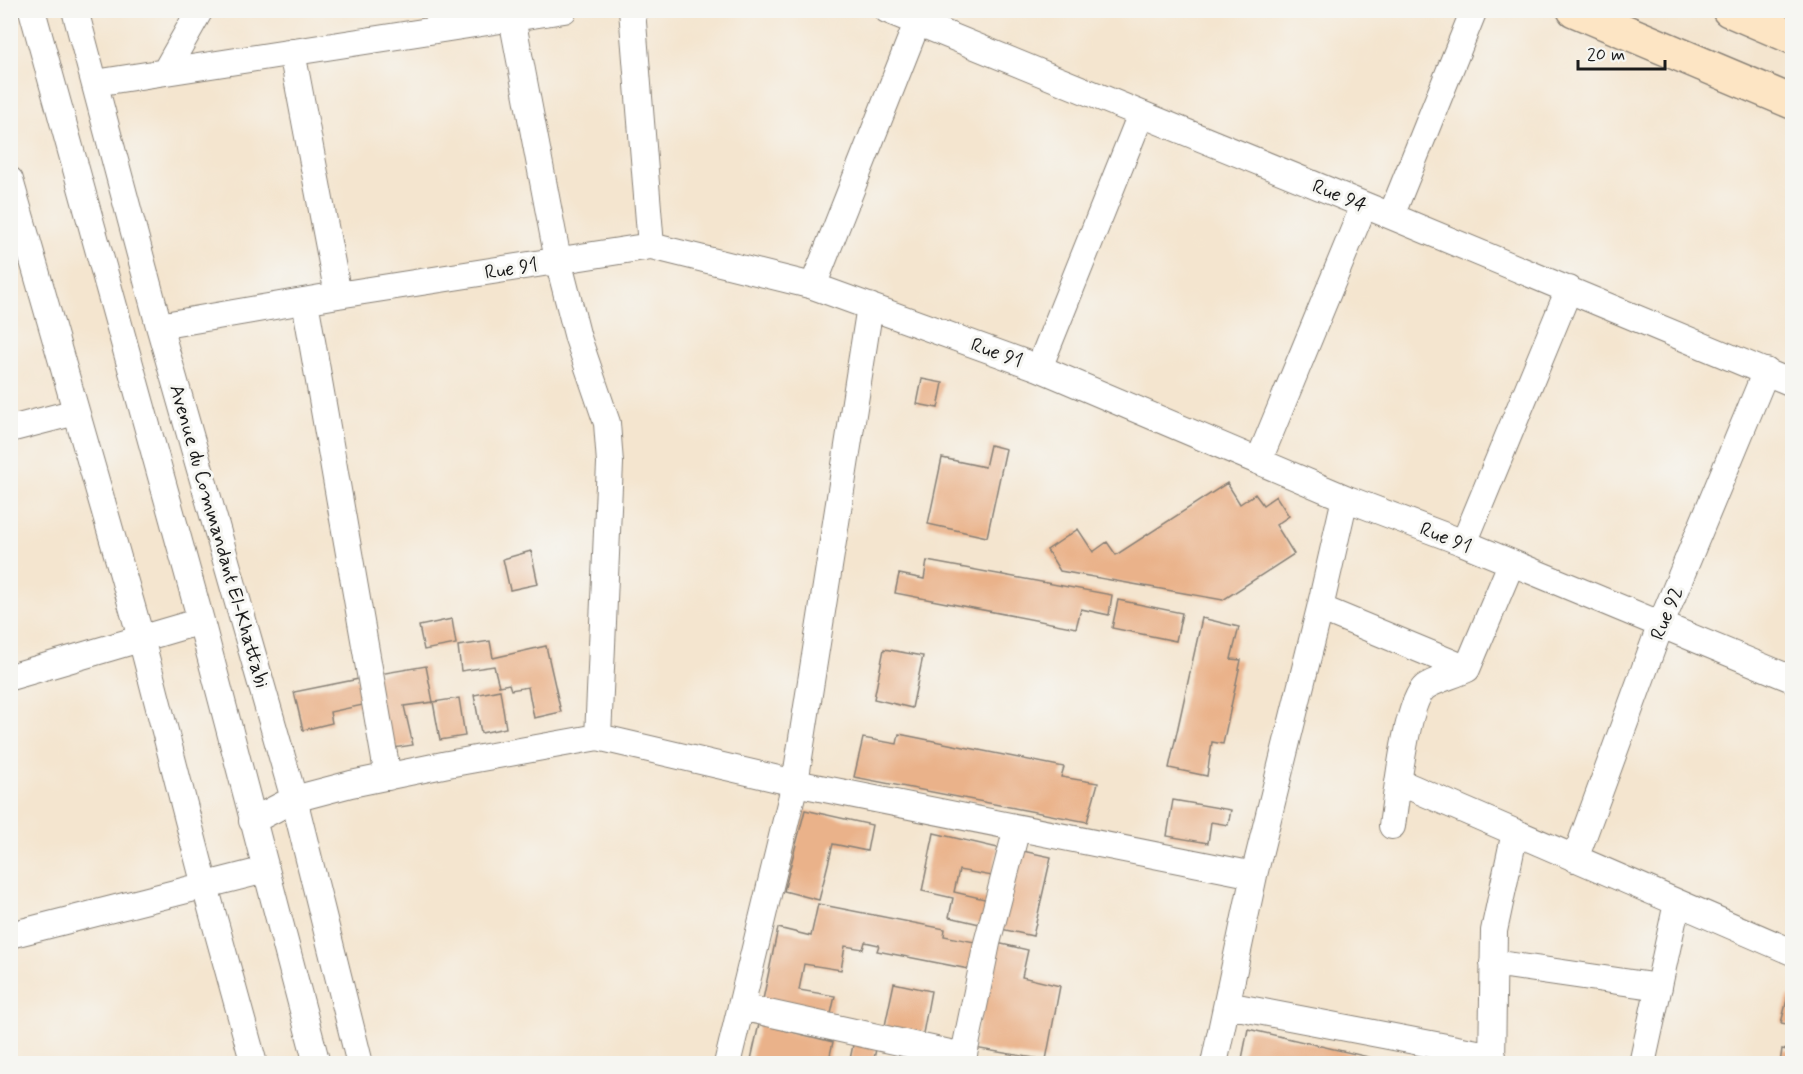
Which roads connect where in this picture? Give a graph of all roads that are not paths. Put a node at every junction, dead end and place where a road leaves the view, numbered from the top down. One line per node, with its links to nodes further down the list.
1 (33, 10): 39 (street, Avenue du Commandant El-Khattabi)
2 (75, 10): 15 (street, Avenue du Commandant El-Khattabi)
3 (200, 10): 14 (street)
4 (564, 10): 10 (street)
5 (632, 10): 21 (street)
6 (887, 10): 11 (street, Rue 94)
7 (1474, 10): 20 (street)
8 (1574, 10): 16 (main road)
9 (1729, 10): 12 (main road)
10 (512, 18): 13 (street); 22 (street)
11 (917, 23): 17 (street, Rue 94); 23 (street)
12 (1792, 37)
13 (292, 52): 14 (street); 25 (street)
14 (165, 72): 15 (street)
15 (95, 83): 28 (street, Avenue du Commandant El-Khattabi)
16 (1792, 102)
17 (1141, 114): 19 (street, Rue 94); 29 (street)
18 (10, 180): 32 (street)
19 (1364, 205): 20 (street, Rue 94); 34 (street)
20 (1391, 216): 24 (street, Rue 94)
21 (651, 246): 22 (street, Rue 91); 23 (street, Rue 91)
22 (558, 260): 25 (street, Rue 91); 45 (street)
23 (813, 286): 27 (street, Rue 91)
24 (1569, 289): 30 (street, Rue 94); 36 (street)
25 (338, 295): 26 (street, Rue 91)
26 (305, 301): 28 (street, Rue 91); 46 (street)
27 (870, 306): 29 (street, Rue 91); 48 (street)
28 (159, 326): 49 (street, Avenue du Commandant El-Khattabi)
29 (1039, 368): 34 (street, Rue 91)
30 (1766, 371): 31 (street, Rue 94); 40 (street, Rue 92)
31 (1792, 383)
32 (76, 412): 33 (street); 41 (street)
33 (10, 429)
34 (1260, 460): 35 (street, Rue 91)
35 (1345, 498): 36 (street, Rue 91); 38 (street)
36 (1464, 543): 37 (street, Rue 91)
37 (1511, 564): 40 (street, Rue 91); 42 (street)
38 (1320, 608): 42 (street); 56 (street)
39 (201, 621): 41 (street); 50 (street, Avenue du Commandant El-Khattabi)
40 (1661, 624): 44 (street, Rue 91); 54 (street, Rue 92)
41 (141, 638): 43 (street); 57 (street)
42 (1467, 669): 47 (street)
43 (10, 677)
44 (1792, 679)
45 (598, 737): 46 (street); 48 (street)
46 (388, 777): 49 (street)
47 (1399, 782): 51 (street); 53 (street)
48 (795, 783): 52 (street); 64 (street)
49 (294, 799): 50 (street); 69 (street, Avenue du Commandant El-Khattabi)
50 (252, 821): 55 (street, Avenue du Commandant El-Khattabi)
51 (1392, 826)
52 (1017, 828): 56 (street); 65 (street)
53 (1515, 832): 54 (street); 61 (street)
54 (1575, 859): 58 (street)
55 (265, 870): 57 (street); 68 (street, Avenue du Commandant El-Khattabi)
56 (1254, 875): 63 (street)
57 (205, 886): 59 (street); 67 (street)
58 (1677, 903): 60 (street); 62 (street)
59 (10, 935)
60 (1792, 952)
61 (1494, 963): 62 (street); 66 (street)
62 (1659, 987): 72 (street)
63 (1227, 1005): 66 (street); 71 (street)
64 (741, 1007): 65 (street); 70 (street)
65 (963, 1060)
66 (1493, 1060)
67 (254, 1064)
68 (317, 1064)
69 (360, 1064)
70 (727, 1064)
71 (1214, 1064)
72 (1642, 1064)

